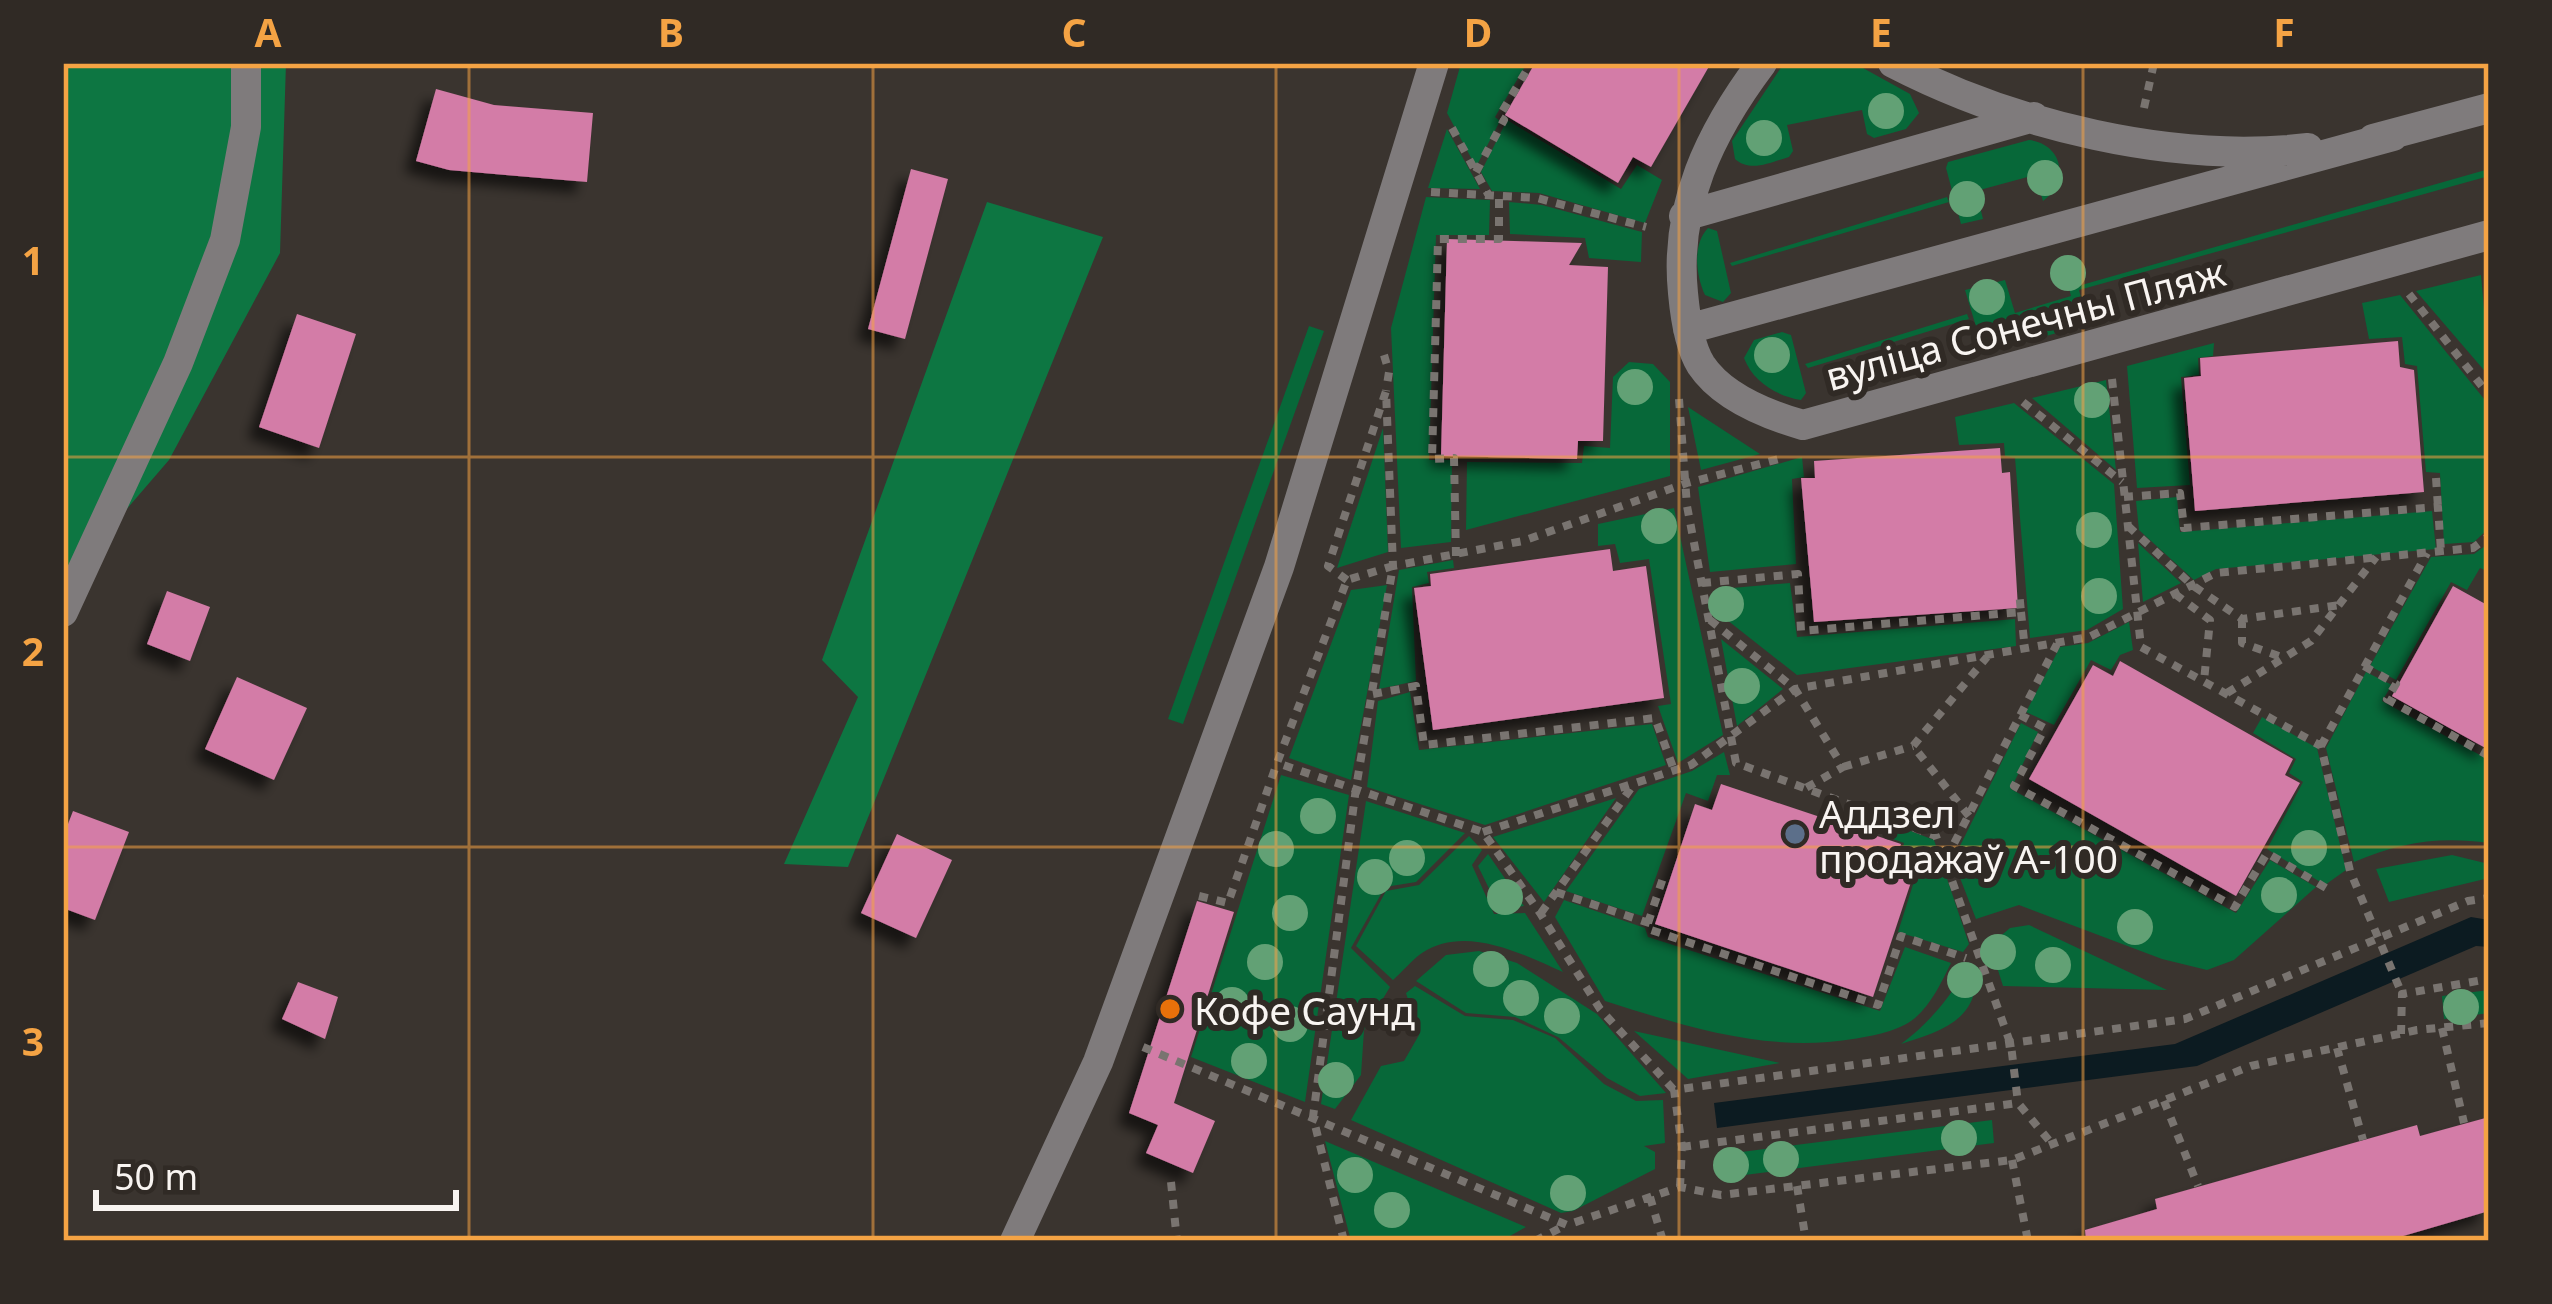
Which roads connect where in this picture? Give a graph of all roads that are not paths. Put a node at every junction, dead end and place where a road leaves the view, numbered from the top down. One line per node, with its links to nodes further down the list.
1 (246, 63): 11 (street)
2 (1434, 63): 12 (street)
3 (1762, 63): 8 (street)
4 (1893, 63): 6 (street)
5 (2489, 108): 7 (street)
6 (2034, 117): 7 (street); 8 (street)
7 (2393, 136): 10 (street)
8 (1684, 216): 10 (street)
9 (2489, 235): 10 (street, вуліца Сонечны Пляж)
10 (1688, 329)
11 (63, 612)
12 (1015, 1241)

